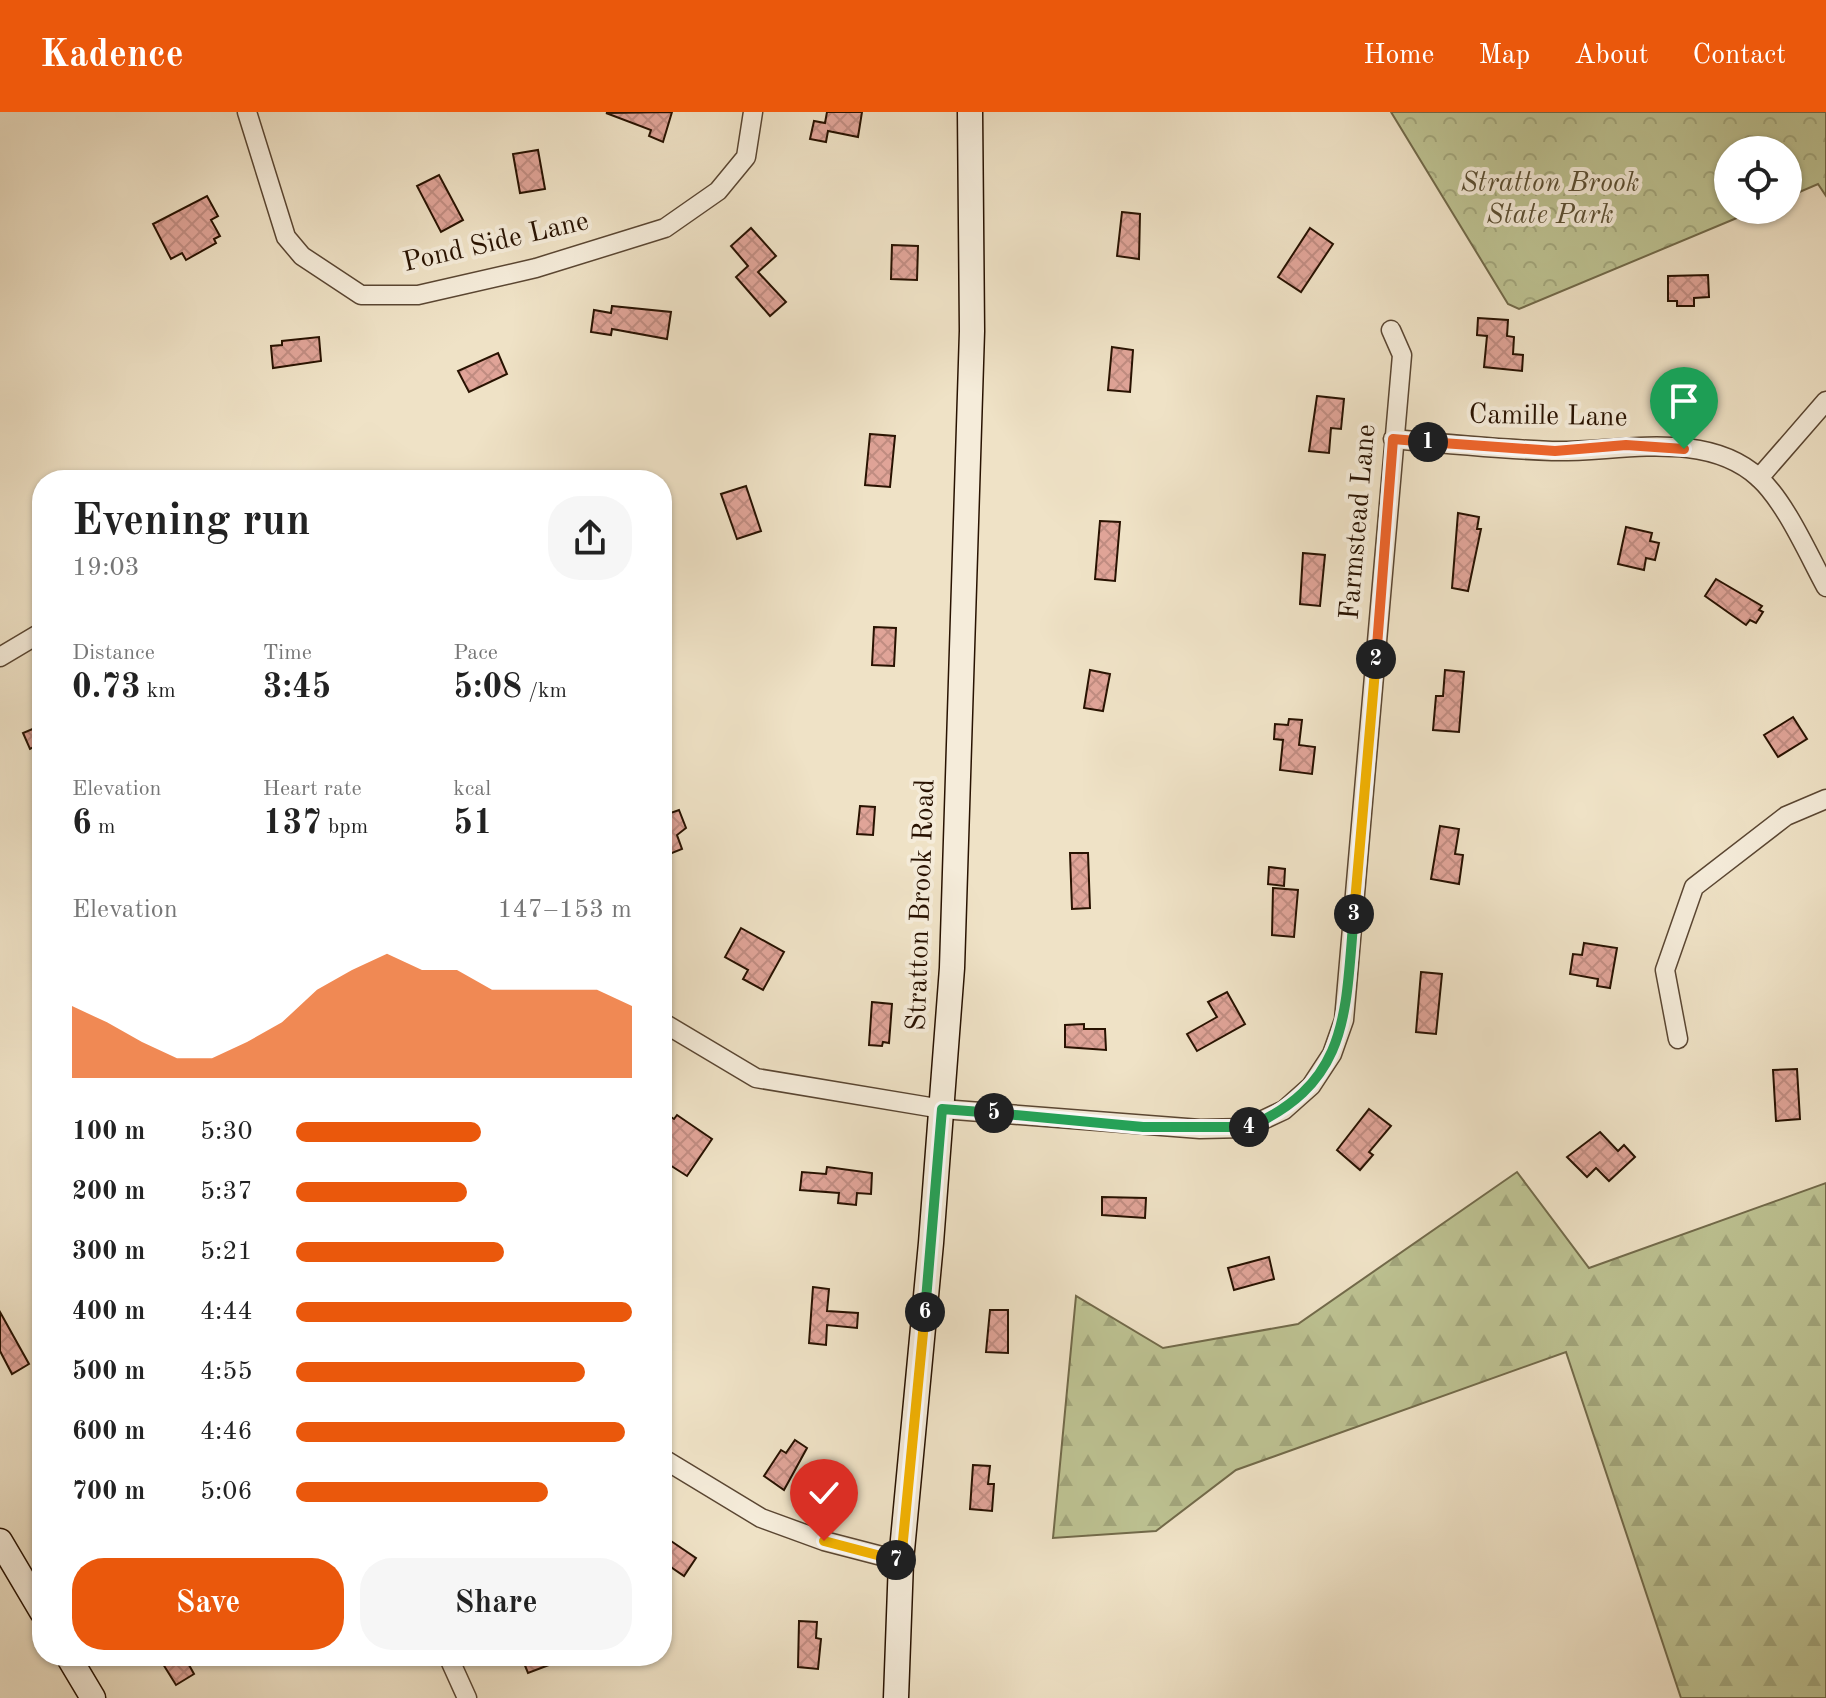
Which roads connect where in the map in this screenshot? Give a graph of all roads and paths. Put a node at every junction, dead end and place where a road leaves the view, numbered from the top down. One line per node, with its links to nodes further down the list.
1 (247, 112): 2 (street, Pond Side Lane)
2 (753, 112)
3 (970, 112): 14 (street, Stratton Brook Road)
4 (1391, 330): 6 (street, Farmstead Lane)
5 (1826, 401): 7 (street)
6 (1393, 439): 7 (street, Camille Lane); 14 (street, Farmstead Lane)
7 (1759, 478): 8 (street, Camille Lane)
8 (1826, 587)
9 (32, 638): 10 (street)
10 (0, 657)
11 (1826, 799): 13 (street)
12 (672, 1028): 14 (street, Farmstead Lane)
13 (1678, 1039)
14 (942, 1109): 17 (street, Stratton Brook Road)
15 (672, 1464): 17 (street)
16 (0, 1541): 18 (street)
17 (901, 1561): 23 (street, Stratton Brook Road)
18 (32, 1595)
19 (74, 1666): 21 (street)
20 (453, 1666): 22 (street)
21 (93, 1698)
22 (467, 1698)
23 (896, 1698)

